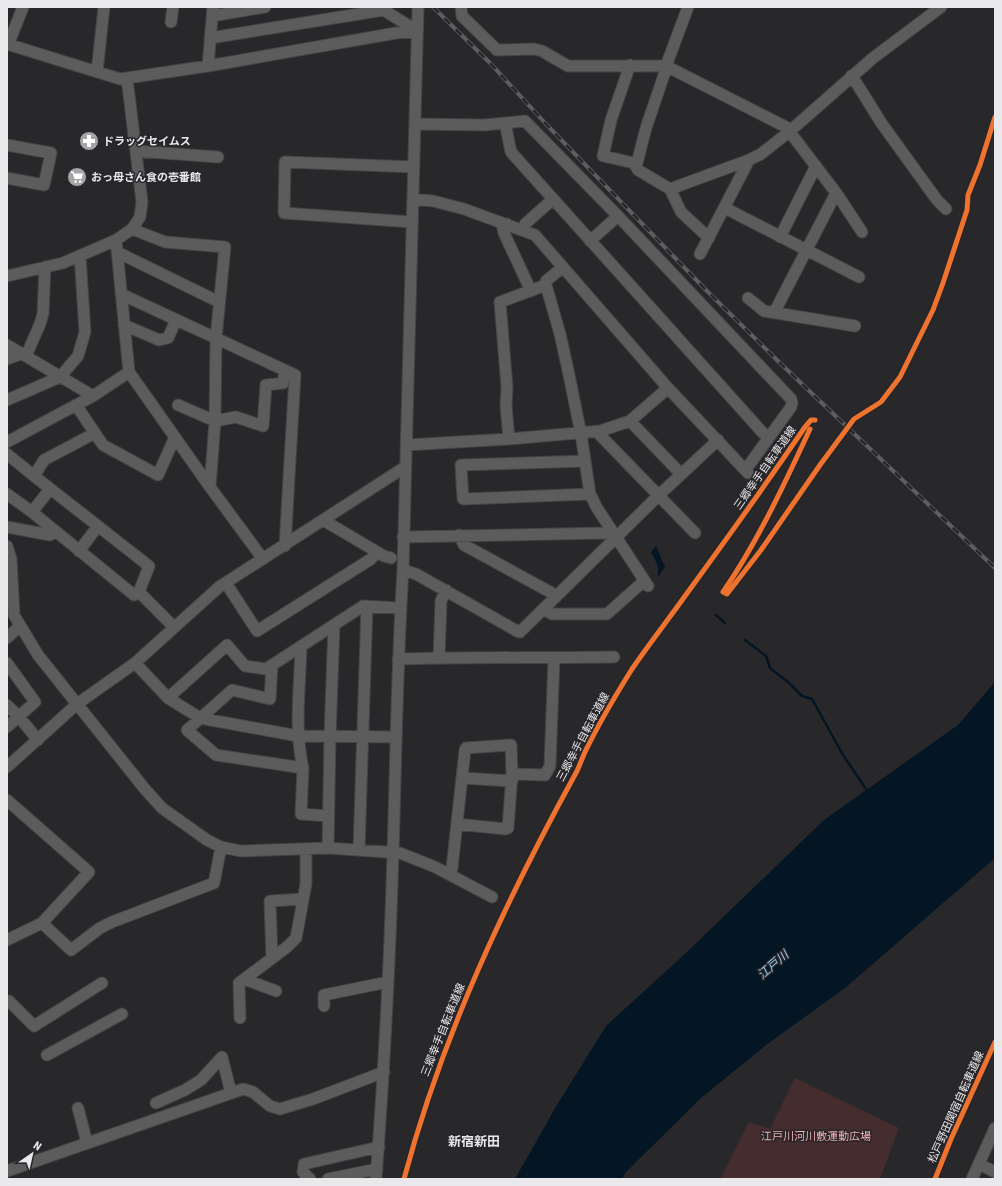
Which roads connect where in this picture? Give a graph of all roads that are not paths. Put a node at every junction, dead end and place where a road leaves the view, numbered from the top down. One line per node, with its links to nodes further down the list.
1 (23, 7): 14 (street)
2 (104, 7): 18 (street)
3 (173, 7): 11 (street)
4 (265, 7): 10 (street)
5 (461, 7): 15 (street)
6 (688, 7): 17 (street)
7 (941, 7): 19 (street)
8 (382, 9): 12 (street); 13 (street)
9 (416, 9): 12 (street)
10 (212, 12): 13 (street)
11 (171, 22)
12 (417, 31): 16 (street); 22 (street)
13 (210, 38): 16 (street)
14 (7, 44): 18 (street)
15 (630, 65): 17 (street); 28 (street)
16 (208, 66): 20 (street)
17 (666, 66): 23 (street); 28 (street)
18 (97, 72): 20 (street)
19 (851, 76): 23 (street); 37 (street)
20 (127, 78): 25 (street)
21 (505, 123): 22 (street); 35 (street); 38 (street)
22 (416, 124): 30 (street)
23 (790, 131): 27 (street); 29 (street)
24 (7, 145): 31 (street)
25 (136, 151): 26 (street); 41 (street)
26 (218, 157)
27 (750, 160): 32 (street); 36 (street)
28 (636, 166): 32 (street)
29 (816, 166): 33 (street); 44 (street)
30 (414, 167): 34 (street); 39 (street)
31 (7, 178)
32 (670, 190): 45 (street)
33 (836, 193): 43 (street); 48 (street)
34 (413, 199): 39 (street); 40 (street)
35 (553, 199): 42 (street); 47 (street)
36 (726, 208): 44 (street); 45 (street)
37 (946, 209)
38 (618, 216): 47 (street); 82 (street)
39 (412, 222): 87 (street)
40 (507, 224): 42 (street); 57 (street)
41 (132, 229): 46 (street); 60 (street)
42 (523, 230): 53 (street)
43 (862, 232)
44 (780, 237): 48 (street)
45 (709, 238): 50 (street)
46 (116, 240): 49 (street); 51 (street)
47 (590, 241): 82 (street)
48 (807, 250): 55 (street); 61 (street)
49 (117, 252): 58 (street); 60 (street)
50 (700, 254)
51 (80, 256): 52 (street); 71 (street)
52 (45, 267): 54 (street); 67 (street)
53 (563, 267): 56 (street); 72 (street)
54 (7, 276)
55 (859, 277)
56 (546, 285): 57 (street); 81 (street)
57 (531, 291): 84 (street)
58 (121, 294): 62 (street); 63 (street)
59 (748, 298): 61 (street)
60 (219, 302): 65 (street)
61 (774, 313): 64 (street)
62 (176, 320): 63 (street); 65 (street)
63 (124, 325): 70 (street)
64 (855, 326)
65 (216, 338): 69 (street); 77 (street)
66 (7, 346): 67 (street)
67 (24, 355): 68 (street); 71 (street)
68 (7, 359)
69 (285, 370): 77 (street); 108 (street)
70 (129, 372): 73 (street); 83 (street)
71 (60, 377): 73 (street); 74 (street)
72 (668, 388): 78 (street); 85 (street)
73 (92, 396): 75 (street)
74 (7, 400)
75 (76, 405): 80 (street); 86 (street)
76 (178, 405): 77 (street)
77 (215, 421): 93 (street)
78 (630, 421): 79 (street); 91 (street)
79 (597, 432): 81 (street); 97 (street)
80 (95, 433): 83 (street); 92 (street)
81 (581, 434): 84 (street); 89 (street)
82 (769, 437): 85 (street)
83 (175, 438): 93 (street)
84 (508, 439): 87 (street)
85 (718, 440): 91 (street)
86 (7, 442)
87 (406, 445): 90 (street)
88 (7, 454): 92 (street)
89 (585, 461): 96 (street); 96 (street)
90 (405, 467): 99 (street); 106 (street)
91 (681, 474): 97 (street)
92 (34, 476): 94 (street)
93 (210, 487): 112 (street)
94 (50, 489): 98 (street); 100 (street)
95 (7, 494): 98 (street)
96 (590, 494): 104 (street)
97 (659, 495): 103 (street); 104 (street)
98 (32, 512): 102 (street)
99 (323, 520): 108 (street); 110 (street)
100 (98, 526): 109 (street); 116 (street)
101 (7, 527): 102 (street)
102 (55, 532): 109 (street)
103 (695, 533)
104 (614, 534): 105 (street); 117 (street); 120 (street)
105 (458, 535): 106 (street); 117 (street)
106 (404, 537): 113 (street)
107 (7, 546): 121 (street)
108 (284, 546): 112 (street)
109 (79, 551): 116 (street)
110 (377, 552): 111 (street); 114 (street)
111 (391, 558)
112 (263, 560): 114 (street)
113 (403, 570): 115 (street); 119 (street)
114 (226, 583): 124 (street)
115 (446, 590): 120 (street); 128 (street)
116 (139, 592): 124 (street)
117 (556, 597): 120 (street)
118 (367, 606): 119 (street); 122 (street); 142 (street)
119 (400, 608): 130 (street)
120 (544, 609)
121 (10, 616): 123 (street)
122 (334, 625): 126 (street); 141 (street)
123 (20, 626): 125 (street); 135 (street)
124 (174, 627): 132 (street)
125 (7, 638)
126 (301, 646): 133 (street); 140 (street)
127 (614, 657): 129 (street)
128 (439, 658): 129 (street); 130 (street)
129 (554, 658): 148 (street)
130 (398, 659): 143 (street)
131 (7, 663): 137 (street)
132 (136, 663): 134 (street); 135 (street)
133 (272, 665): 134 (street); 138 (street)
134 (168, 698): 138 (street)
135 (77, 704): 144 (street); 152 (street)
136 (7, 705): 137 (street)
137 (19, 717): 139 (street); 144 (street)
138 (200, 718): 140 (street); 146 (street)
139 (7, 727)
140 (298, 736): 141 (street); 146 (street)
141 (330, 736): 142 (street); 150 (street)
142 (362, 737): 143 (street); 155 (street)
143 (396, 738): 156 (street)
144 (38, 740): 145 (street)
145 (7, 767)
146 (303, 768): 150 (street)
147 (462, 778): 148 (street); 148 (street); 151 (street)
148 (512, 778): 151 (street)
149 (7, 800): 160 (street)
150 (328, 816): 153 (street)
151 (457, 824): 157 (street)
152 (221, 847): 154 (street); 160 (street)
153 (328, 848): 154 (street); 155 (street)
154 (306, 849): 159 (street)
155 (359, 849): 156 (street)
156 (393, 853): 157 (street); 164 (street)
157 (450, 874): 158 (street)
158 (492, 897)
159 (303, 899): 162 (street); 162 (street)
160 (42, 923): 161 (street)
161 (7, 940)
162 (272, 958): 163 (street)
163 (244, 980): 166 (street); 170 (street)
164 (388, 982): 168 (street); 172 (street)
165 (102, 983): 167 (street)
166 (276, 991)
167 (7, 1003)
168 (324, 1006)
169 (122, 1014): 171 (street)
170 (240, 1018)
171 (47, 1055)
172 (384, 1072): 173 (street); 178 (street)
173 (231, 1093): 174 (street); 177 (street)
174 (156, 1103)
175 (78, 1108): 177 (street)
176 (995, 1128): 179 (street)
177 (87, 1143): 180 (street)
178 (379, 1146): 182 (street); 183 (street)
179 (979, 1164): 181 (street); 185 (street)
180 (7, 1171)
181 (995, 1172)
182 (376, 1174): 184 (street)
183 (310, 1179)
184 (328, 1179)
185 (972, 1179)

